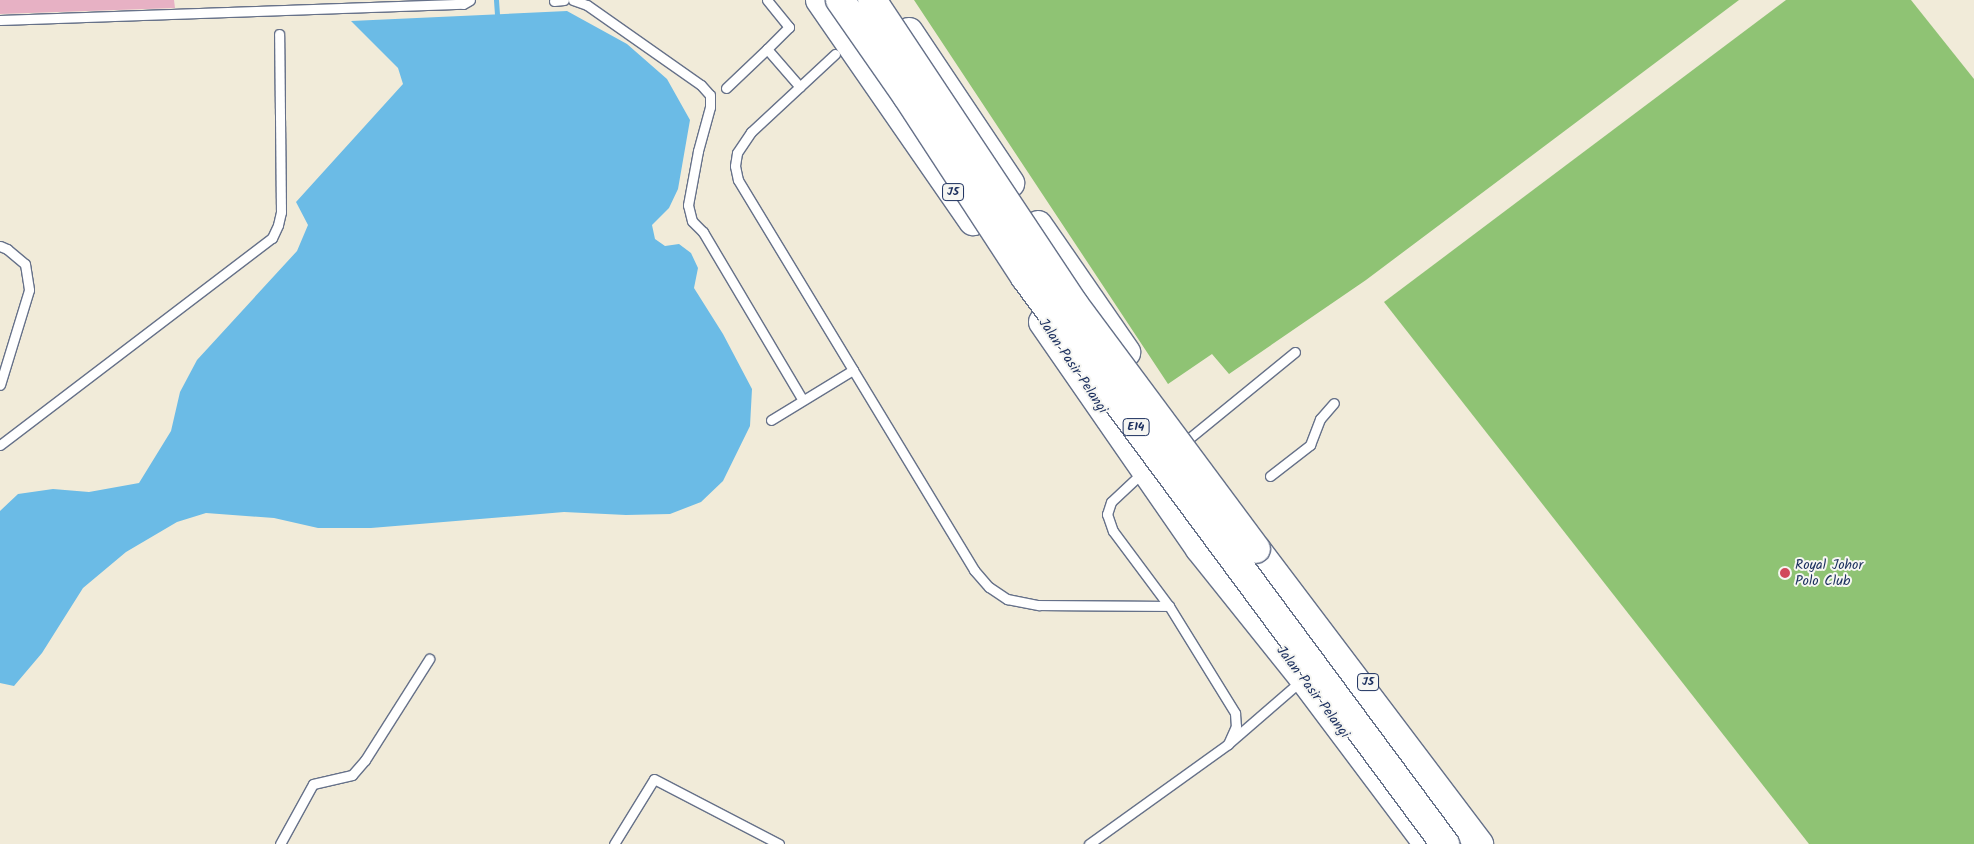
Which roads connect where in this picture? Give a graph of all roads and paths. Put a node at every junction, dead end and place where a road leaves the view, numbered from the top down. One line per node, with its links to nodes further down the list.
1 (470, 0): 10 (lane)
2 (564, 0): 8 (lane)
3 (573, 0): 20 (lane)
4 (820, 0): 24 (main road, Jalan Pasir Pelangi / J5)
5 (840, 0): 35 (main road, E14, bridge)
6 (872, 0): 36 (main road, E14, bridge)
7 (887, 0): 24 (main road, Jalan Pasir Pelangi / J5)
8 (554, 1)
9 (770, 1): 12 (lane)
10 (0, 20)
11 (279, 34): 23 (lane)
12 (767, 49): 14 (lane); 15 (lane)
13 (835, 54): 14 (lane)
14 (800, 87): 18 (lane)
15 (726, 88)
16 (0, 246): 19 (lane)
17 (1295, 352): 24 (lane)
18 (853, 370): 20 (lane); 26 (lane)
19 (0, 386)
20 (802, 399): 22 (lane)
21 (1334, 403): 25 (lane)
22 (771, 420)
23 (0, 446)
24 (1168, 454): 26 (lane); 28 (main road, Jalan Pasir Pelangi / J5); 37 (main road, Jalan Pasir Pelangi / J5)
25 (1270, 476)
26 (1169, 606): 29 (lane)
27 (428, 658): 30 (lane)
28 (1304, 679): 29 (lane); 34 (main road, Jalan Pasir Pelangi / J5)
29 (1228, 744): 33 (lane)
30 (280, 844)
31 (614, 844): 32 (lane)
32 (780, 844)
33 (1089, 844)
34 (1428, 844)
35 (1445, 844)
36 (1479, 844)
37 (1488, 844)

